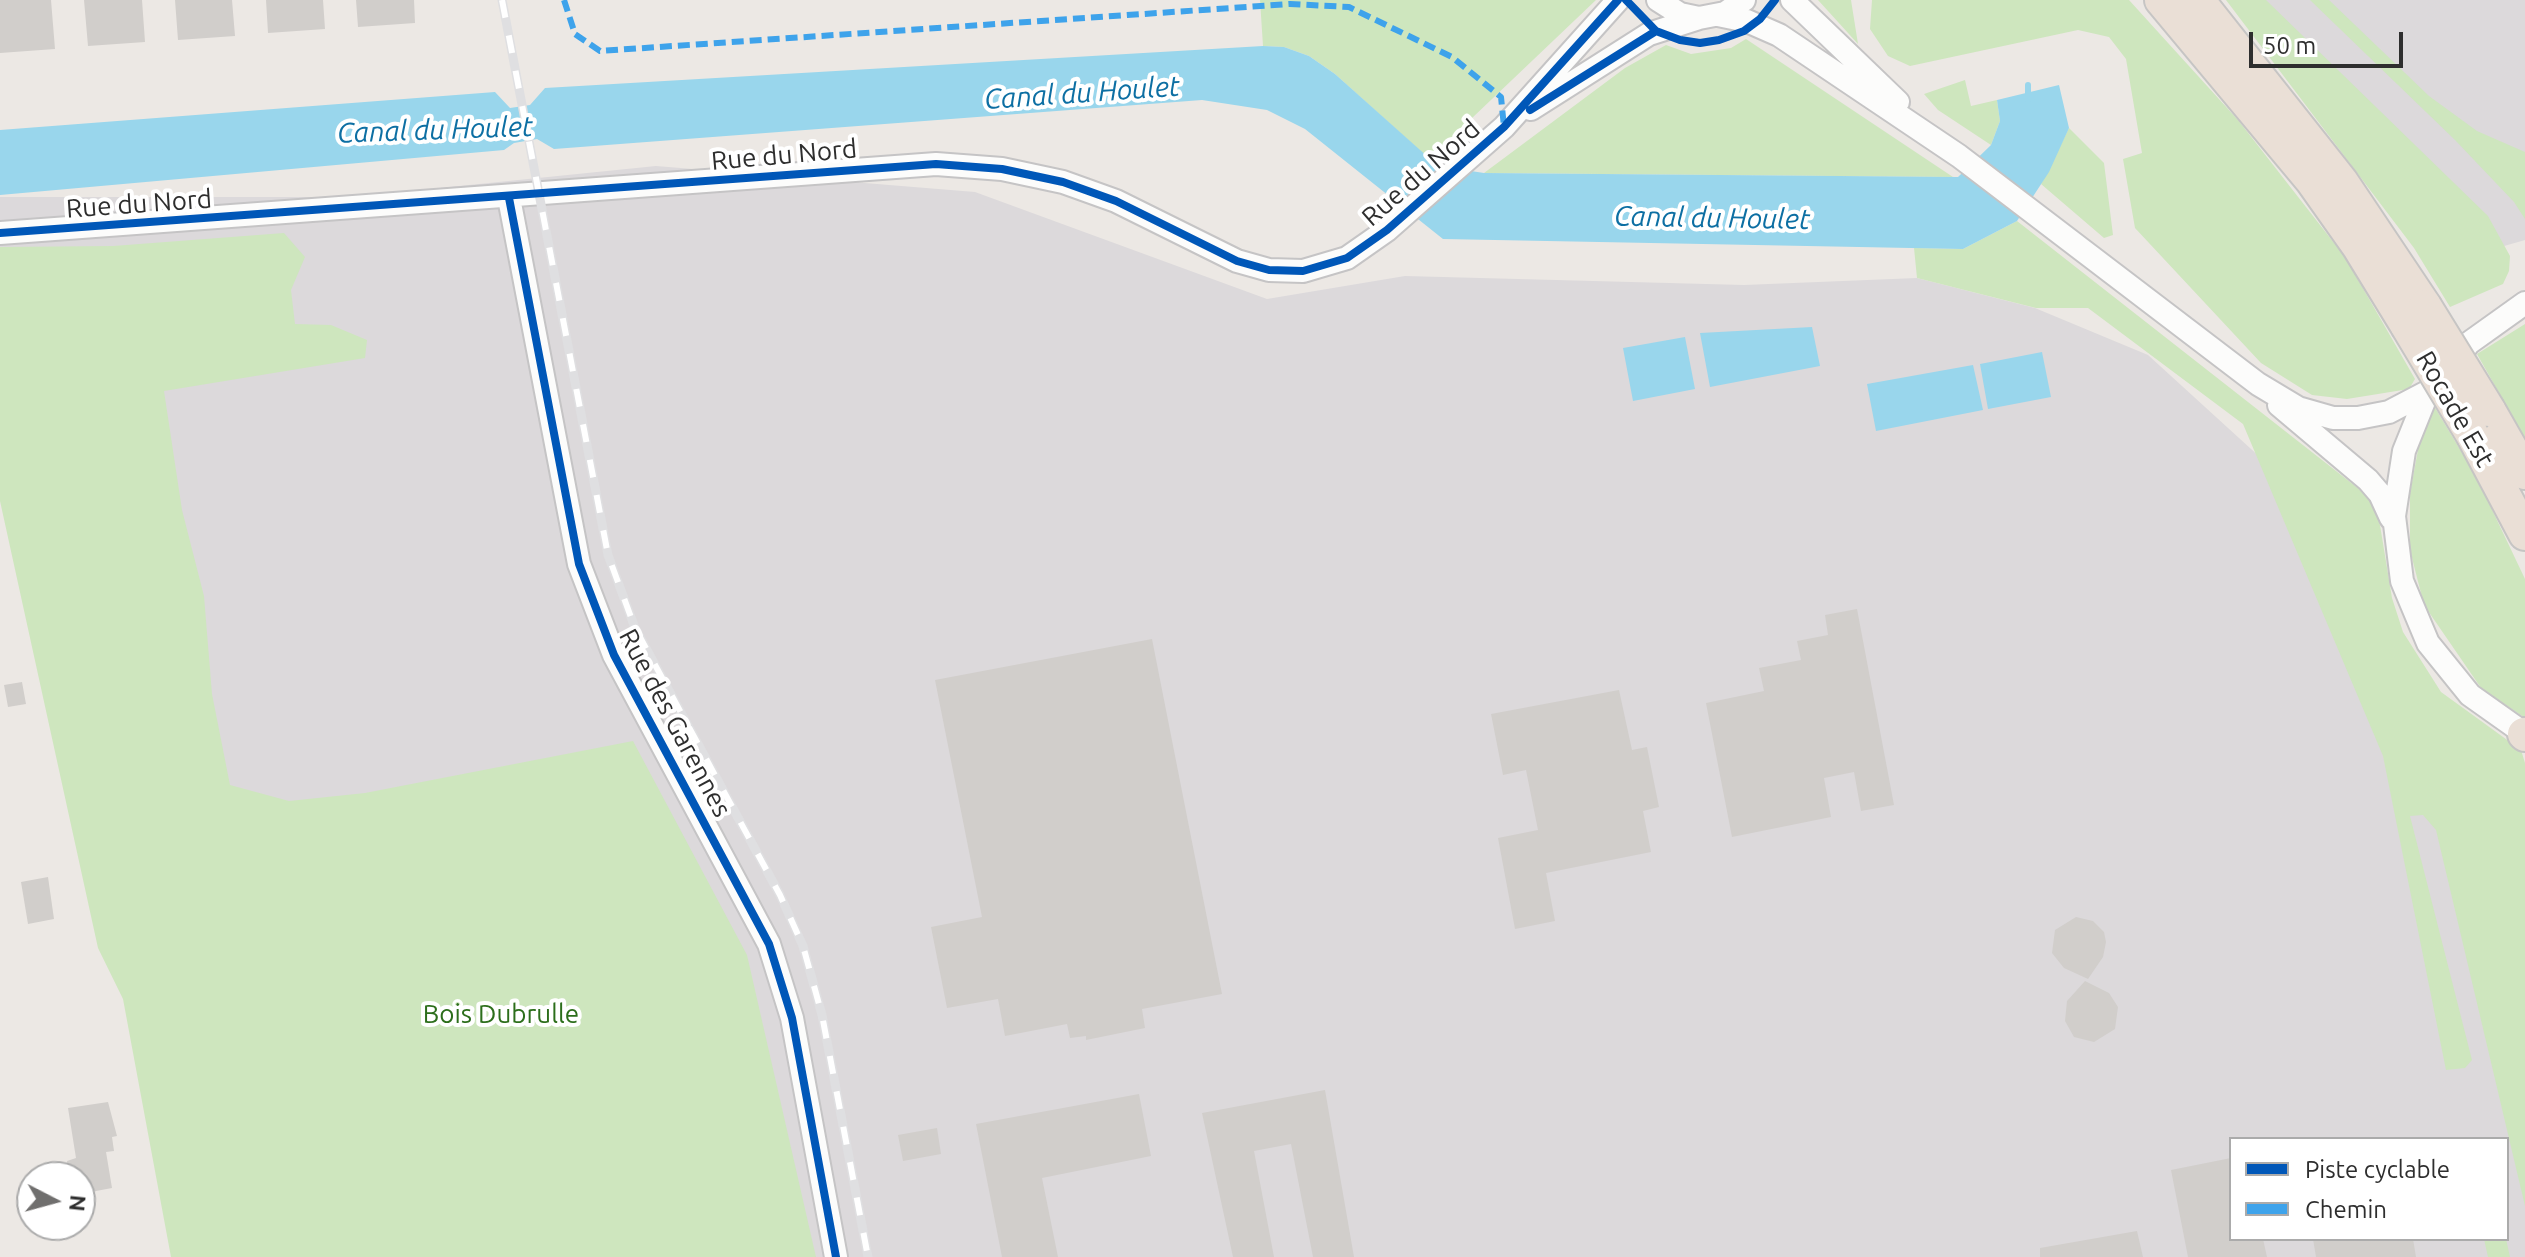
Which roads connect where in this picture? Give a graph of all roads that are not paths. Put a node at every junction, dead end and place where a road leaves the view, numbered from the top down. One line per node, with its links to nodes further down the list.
1 (1618, 0): 8 (street, Rue du Nord)
2 (1658, 0): 7 (street)
3 (1744, 0): 7 (street, Rue du Nord)
4 (1792, 0): 9 (street)
5 (2161, 0): 13 (highway)
6 (2198, 0): 13 (highway)
7 (1709, 17): 8 (street, Rue du Nord); 9 (street)
8 (1504, 127): 10 (street, Rue du Nord)
9 (1959, 156): 14 (street)
10 (509, 198): 11 (street, Rue du Nord); 21 (street, Rue des Garennes)
11 (0, 233)
12 (2525, 303): 15 (street)
13 (2416, 316): 16 (highway, Rocade Est, bridge)
14 (2258, 384): 15 (street); 18 (street)
15 (2431, 390): 18 (street)
16 (2481, 423): 17 (highway, Rocade Est); 19 (highway, Rocade Est)
17 (2525, 473)
18 (2394, 528): 20 (street)
19 (2525, 534)
20 (2525, 735)
21 (836, 1257)

